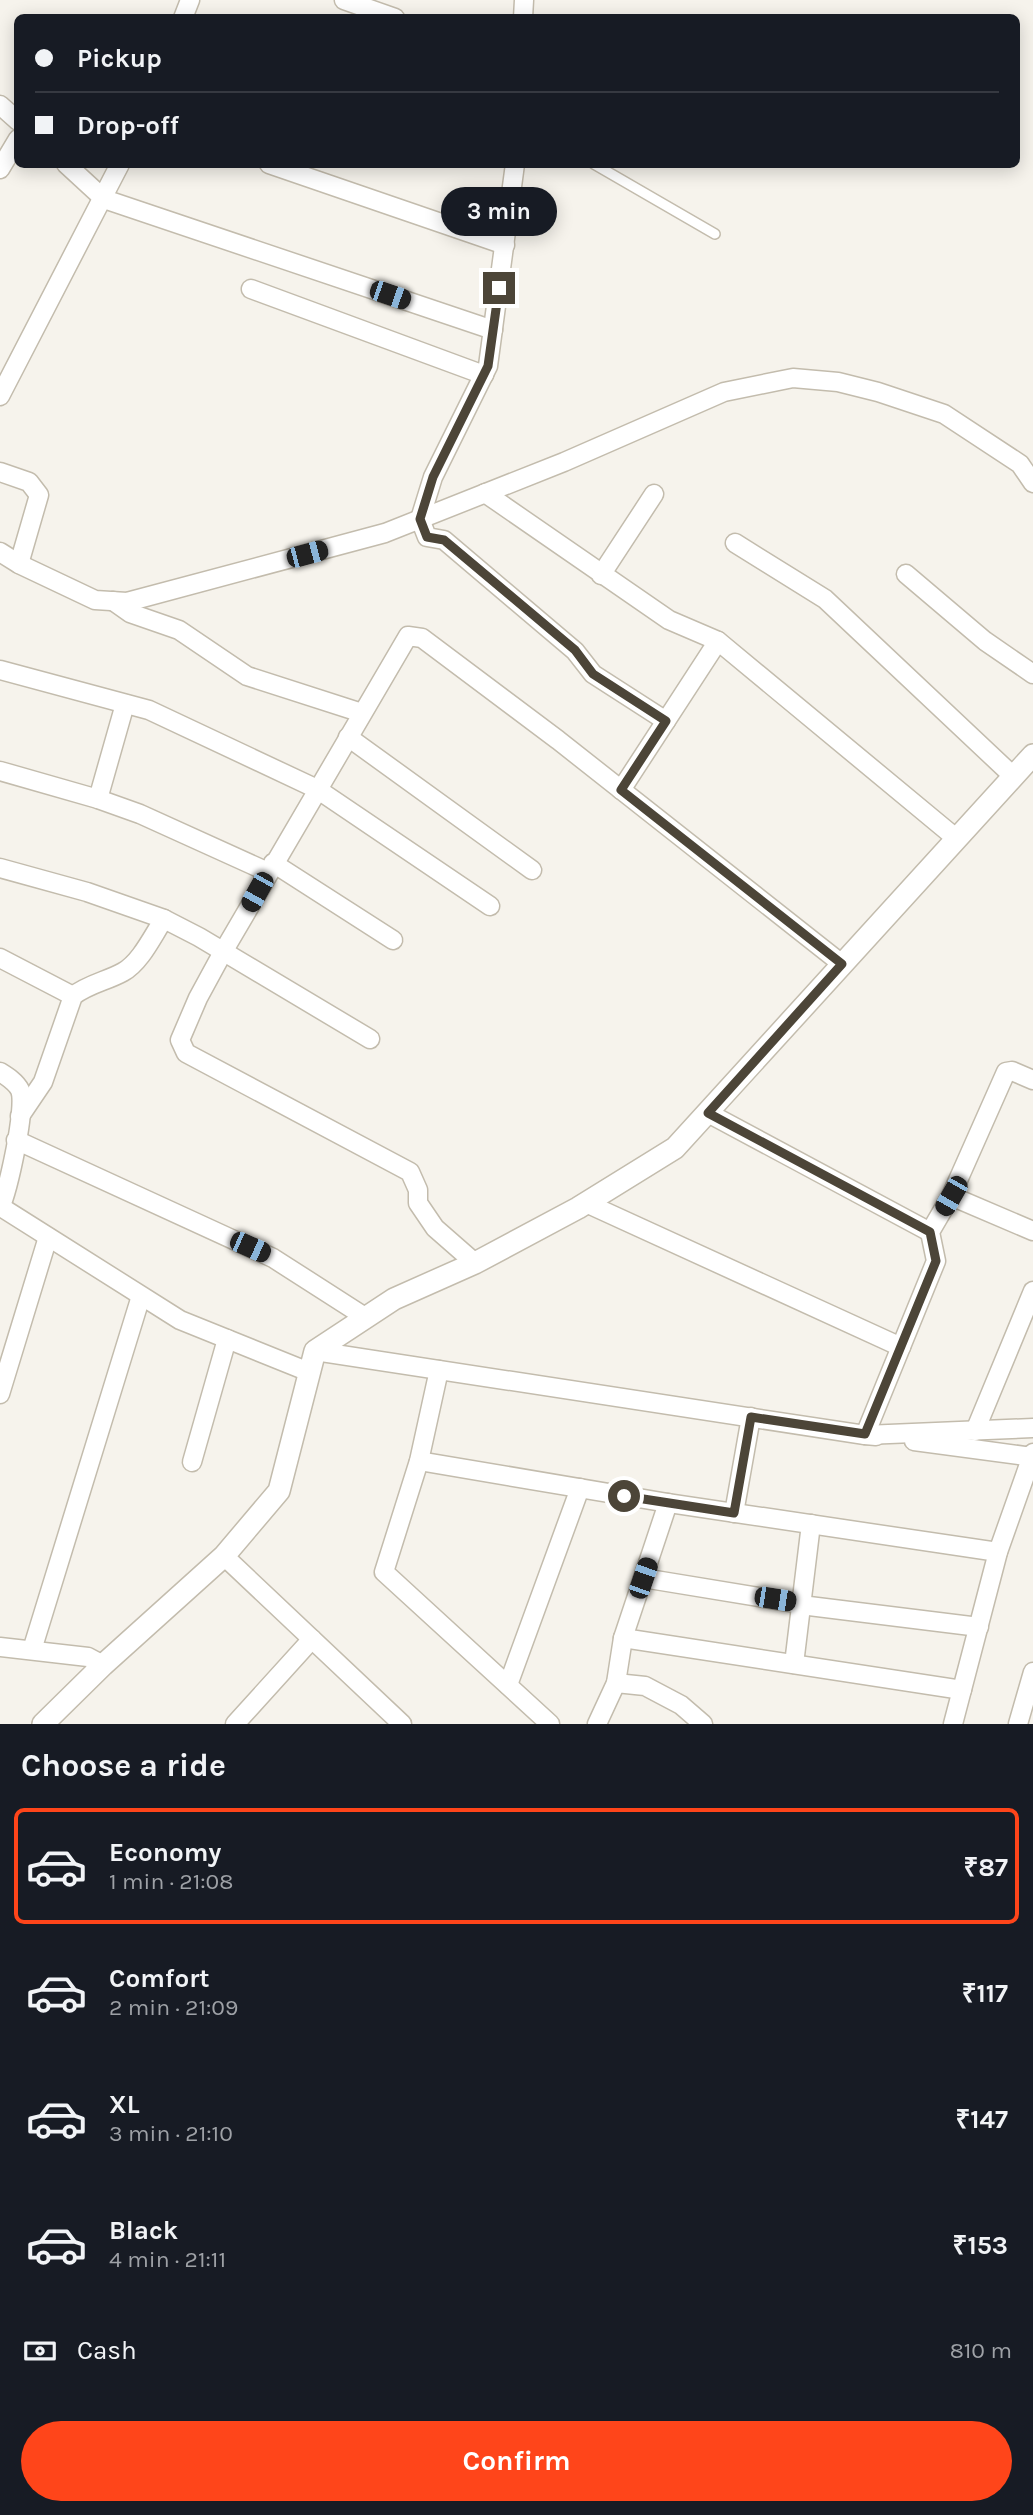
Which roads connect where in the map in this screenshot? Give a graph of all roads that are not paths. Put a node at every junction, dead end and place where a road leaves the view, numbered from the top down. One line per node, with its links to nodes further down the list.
1 (344, 0): 2 (street)
2 (383, 14)
3 (0, 105): 4 (street)
4 (14, 117)
5 (14, 146): 11 (street)
6 (70, 168): 12 (street)
7 (119, 168): 12 (street)
8 (281, 168): 14 (street)
9 (515, 168): 14 (street)
10 (601, 168): 13 (lane)
11 (0, 169)
12 (104, 199): 16 (street); 18 (street)
13 (716, 234)
14 (505, 245): 16 (street)
15 (251, 289): 17 (street)
16 (493, 330): 17 (street)
17 (484, 375): 23 (street)
18 (2, 390)
19 (0, 472): 26 (street)
20 (1033, 483): 21 (street)
21 (485, 493): 23 (street); 28 (street)
22 (654, 494): 28 (street)
23 (420, 519): 29 (street); 35 (street)
24 (736, 543): 39 (street)
25 (0, 552): 26 (street)
26 (19, 564): 29 (street)
27 (906, 574): 32 (street)
28 (601, 575): 30 (street)
29 (113, 601): 34 (street)
30 (718, 641): 35 (street); 43 (street)
31 (0, 670): 33 (street)
32 (1033, 674)
33 (125, 704): 40 (street); 42 (street)
34 (362, 713): 36 (street); 41 (street)
35 (666, 721): 41 (street)
36 (348, 737): 40 (street); 46 (street)
37 (1033, 755): 39 (street)
38 (0, 771): 42 (street)
39 (1013, 776): 43 (street)
40 (317, 789): 45 (street); 47 (street)
41 (621, 790): 52 (street)
42 (98, 799): 45 (street)
43 (957, 839): 52 (street)
44 (0, 868): 48 (street)
45 (271, 868): 49 (street); 50 (street)
46 (532, 870)
47 (490, 906)
48 (164, 919): 50 (street); 53 (street)
49 (393, 940)
50 (223, 952): 54 (street); 66 (street)
51 (0, 958): 53 (street)
52 (842, 964): 57 (street)
53 (73, 996): 58 (street)
54 (370, 1040)
55 (0, 1072): 58 (street)
56 (1033, 1080): 60 (street)
57 (708, 1113): 62 (street); 64 (street)
58 (20, 1116): 59 (street)
59 (16, 1140): 61 (street); 69 (street)
60 (951, 1196): 63 (street); 64 (street)
61 (2, 1200): 65 (street)
62 (586, 1203): 66 (street); 71 (street)
63 (1033, 1231)
64 (930, 1232): 71 (street)
65 (48, 1237): 68 (street); 75 (street)
66 (475, 1263): 69 (street)
67 (1033, 1291): 78 (street)
68 (141, 1296): 70 (street); 95 (street)
69 (365, 1317): 72 (street)
70 (227, 1339): 74 (street); 82 (street)
71 (901, 1347): 79 (street)
72 (315, 1351): 73 (street); 74 (street)
73 (439, 1370): 76 (street); 81 (street)
74 (309, 1372): 88 (street)
75 (0, 1394)
76 (751, 1417): 79 (street); 85 (street)
77 (1033, 1429): 78 (street)
78 (975, 1430): 79 (street)
79 (865, 1434): 80 (street)
80 (1033, 1456): 87 (street)
81 (419, 1461): 83 (street); 100 (street)
82 (192, 1462)
83 (580, 1488): 84 (street); 100 (street)
84 (668, 1503): 85 (street); 89 (street)
85 (734, 1513): 86 (street)
86 (811, 1524): 87 (street); 90 (street)
87 (999, 1552): 91 (street)
88 (224, 1556): 93 (street); 97 (street)
89 (643, 1578): 90 (street); 92 (street)
90 (801, 1605): 91 (street); 96 (street)
91 (979, 1627): 101 (street)
92 (623, 1638): 96 (street); 99 (street)
93 (312, 1639): 102 (street); 104 (street)
94 (0, 1647): 95 (street)
95 (32, 1650): 97 (street)
96 (794, 1664): 101 (street)
97 (103, 1665): 103 (street)
98 (1033, 1672): 109 (street)
99 (617, 1683): 106 (street); 107 (street)
100 (508, 1685): 105 (street)
101 (962, 1690): 108 (street)
102 (237, 1723)
103 (43, 1724)
104 (402, 1724)
105 (550, 1724)
106 (597, 1724)
107 (703, 1724)
108 (953, 1724)
109 (1018, 1724)

